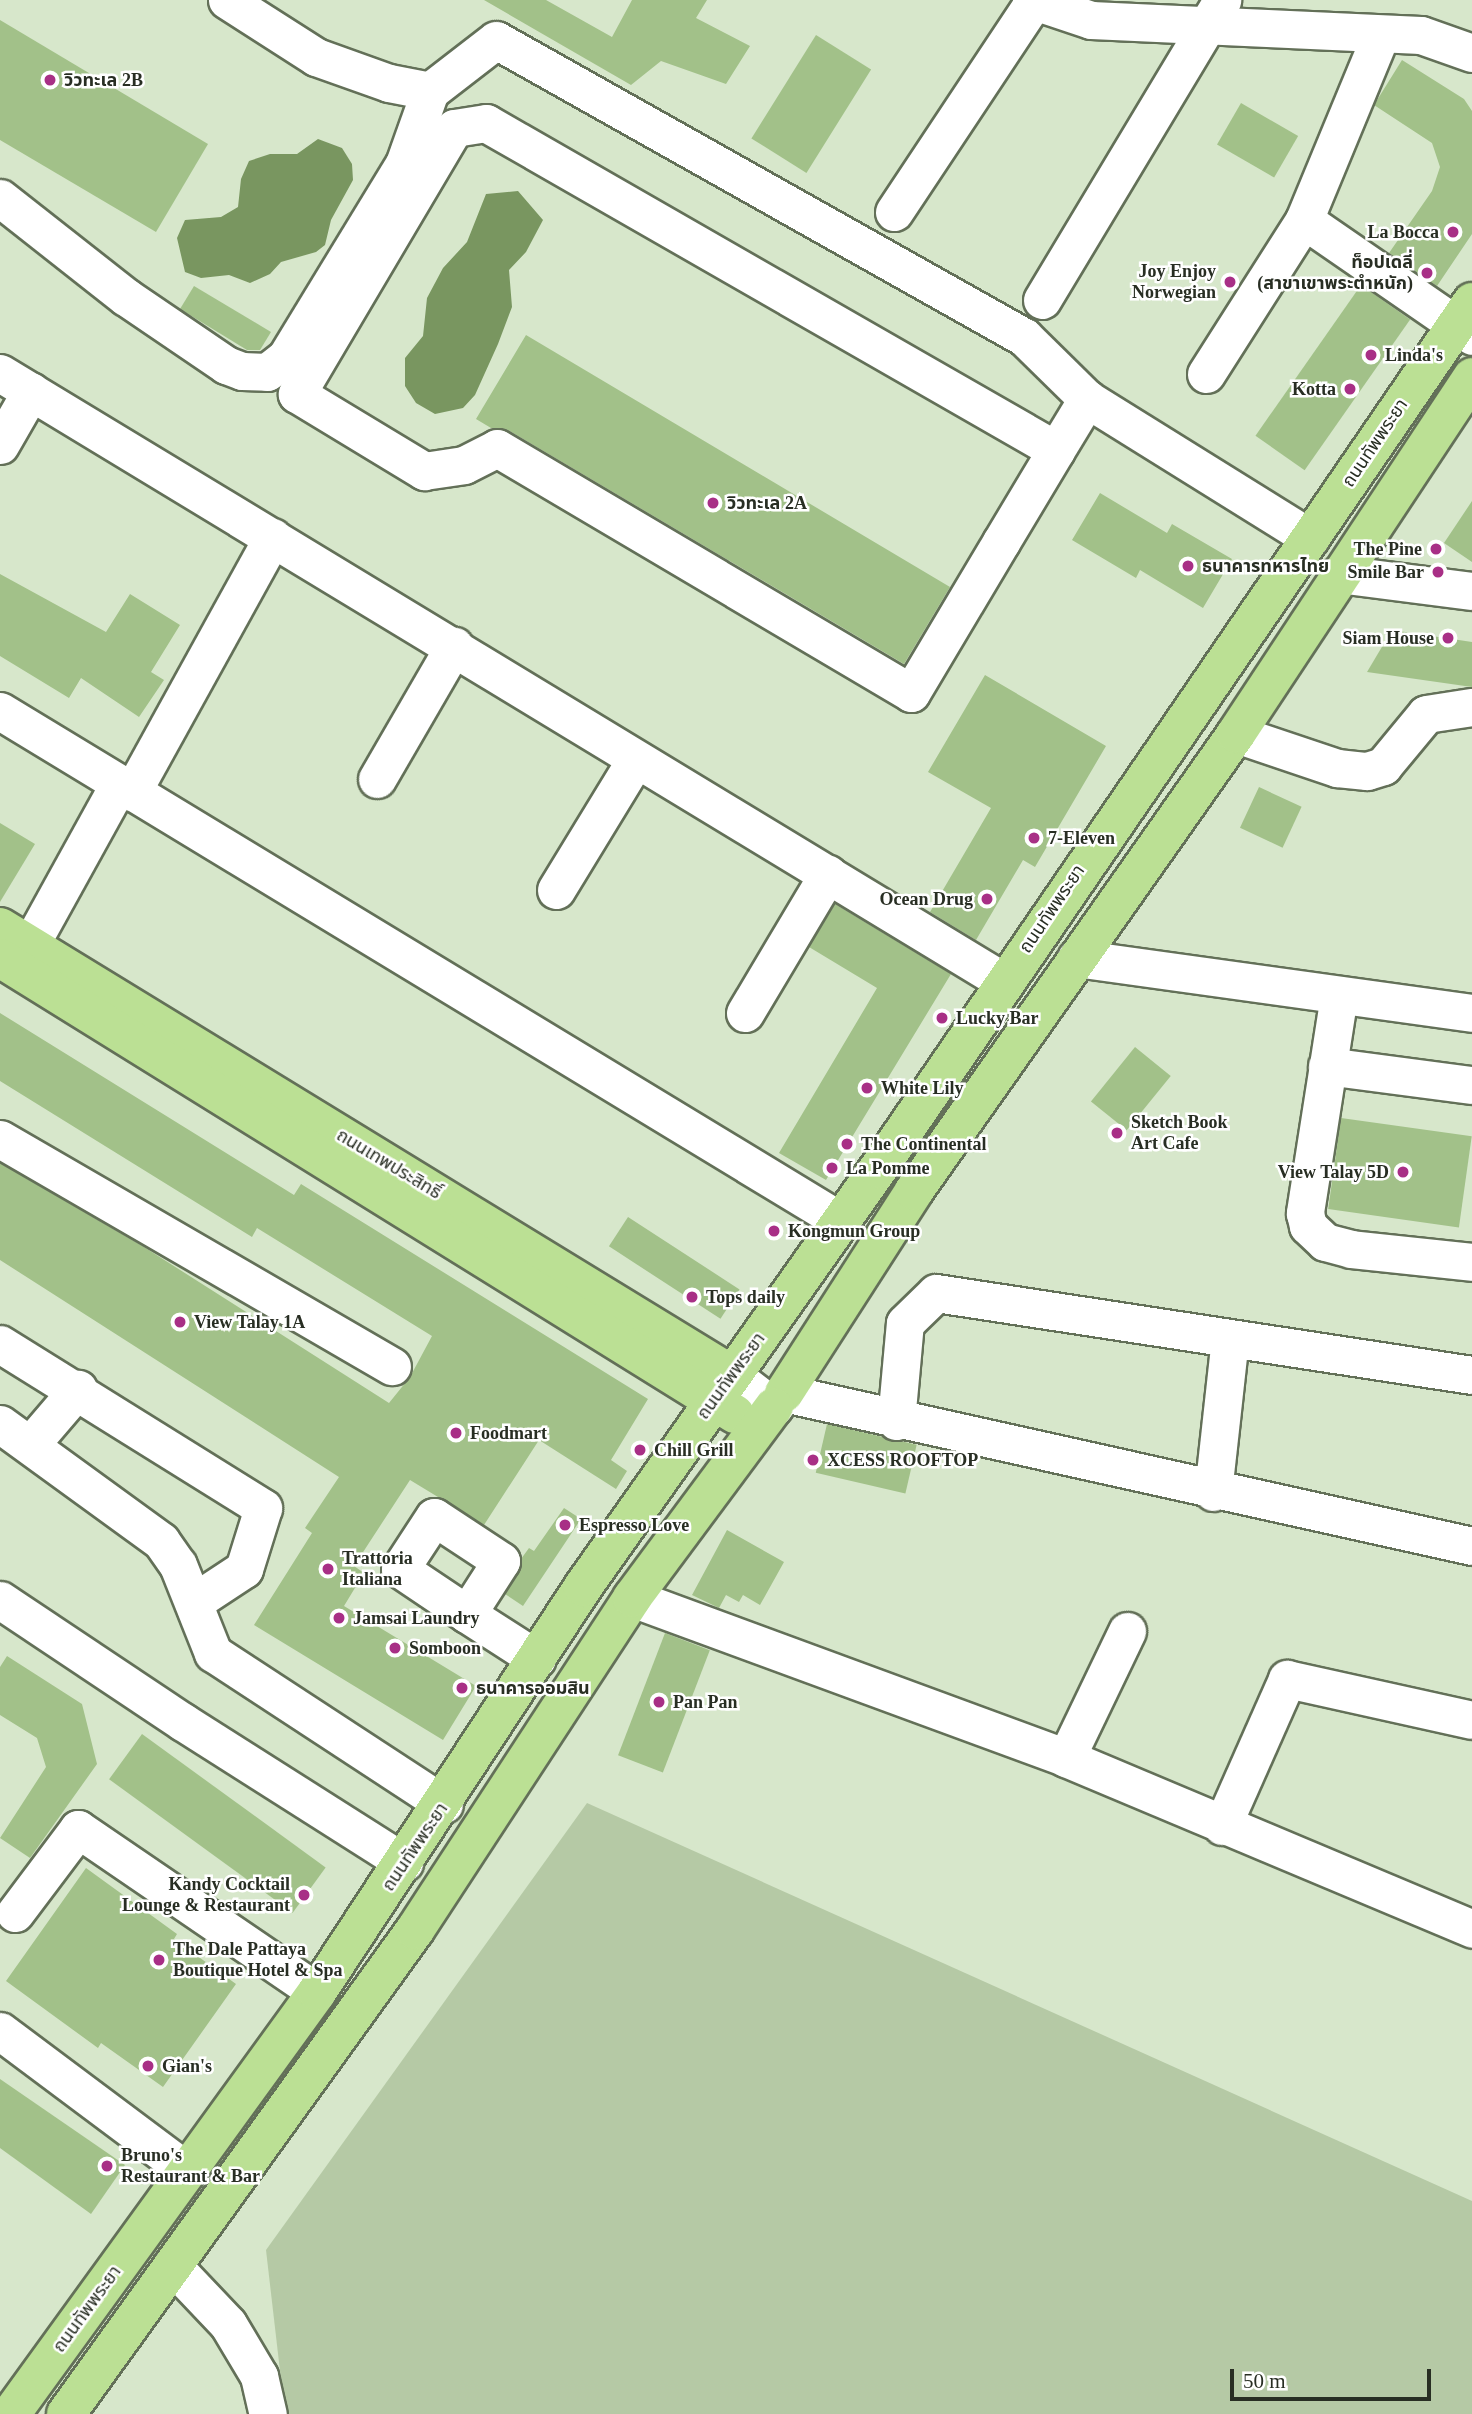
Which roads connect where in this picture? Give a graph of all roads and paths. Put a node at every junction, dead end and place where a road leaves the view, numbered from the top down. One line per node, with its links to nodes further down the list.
1 (228, 0): 6 (street)
2 (1034, 1): 3 (street); 8 (street)
3 (1213, 13): 4 (street); 10 (street)
4 (1381, 34): 5 (street); 9 (street)
5 (1472, 53)
6 (430, 91): 7 (street); 16 (street)
7 (0, 198)
8 (894, 212)
9 (1304, 220): 11 (street); 13 (street)
10 (1042, 300)
11 (1467, 321): 20 (main road, ถนนทัพพระยา)
12 (0, 373): 15 (street)
13 (1206, 374)
14 (1472, 377): 21 (main road)
15 (32, 391): 17 (street); 19 (street)
16 (1087, 398): 18 (street); 20 (street)
17 (0, 445)
18 (1056, 450): 18 (street)
19 (273, 537): 23 (street); 29 (street)
20 (1310, 538): 34 (main road, ถนนทัพพระยา)
21 (1339, 574): 22 (street); 26 (main road)
22 (1472, 591)
23 (454, 646): 27 (street); 28 (street)
24 (1472, 707): 26 (street)
25 (0, 711): 29 (street)
26 (1236, 734): 33 (main road)
27 (636, 759): 30 (street); 31 (street)
28 (377, 779)
29 (125, 788): 32 (street); 41 (street)
30 (828, 874): 34 (street); 36 (street)
31 (555, 890)
32 (10, 943): 47 (main road, ถนนเทพประสิทธิ์)
33 (1076, 958): 35 (street); 49 (main road)
34 (1003, 981): 41 (main road, ถนนทัพพระยา)
35 (1339, 995): 37 (street); 38 (street)
36 (745, 1013)
37 (1472, 1013)
38 (1327, 1066): 39 (street); 42 (street)
39 (1472, 1085)
40 (0, 1139): 45 (street)
41 (839, 1220): 47 (main road, ถนนทัพพระยา)
42 (1472, 1262)
43 (1230, 1339): 46 (street); 50 (street); 53 (street)
44 (0, 1345): 48 (street)
45 (392, 1366)
46 (1472, 1375)
47 (722, 1387): 49 (main road, ถนนเทพประสิทธิ์); 60 (main road, ถนนทัพพระยา)
48 (78, 1389): 52 (street); 57 (street)
49 (772, 1409): 50 (street); 55 (main road)
50 (895, 1421): 53 (street)
51 (0, 1424): 52 (street)
52 (30, 1445): 57 (street)
53 (1213, 1492): 54 (street)
54 (1472, 1546)
55 (632, 1598): 62 (street); 71 (main road)
56 (0, 1600): 65 (street)
57 (194, 1602): 63 (street)
58 (467, 1614): 60 (street)
59 (1127, 1631): 62 (street)
60 (537, 1659): 63 (main road, ถนนทัพพระยา)
61 (1472, 1720): 64 (street)
62 (1066, 1758): 64 (street)
63 (444, 1804): 65 (main road, ถนนทัพพระยา)
64 (1222, 1826): 67 (street)
65 (404, 1862): 68 (main road, ถนนทัพพระยา)
66 (15, 1913): 68 (street)
67 (1472, 1929)
68 (317, 1992): 70 (main road, ถนนทัพพระยา)
69 (0, 2031): 70 (street)
70 (186, 2170): 72 (main road, ถนนทัพพระยา)
71 (172, 2265): 73 (main road); 74 (street)
72 (12, 2414)
73 (66, 2414)
74 (268, 2414)

